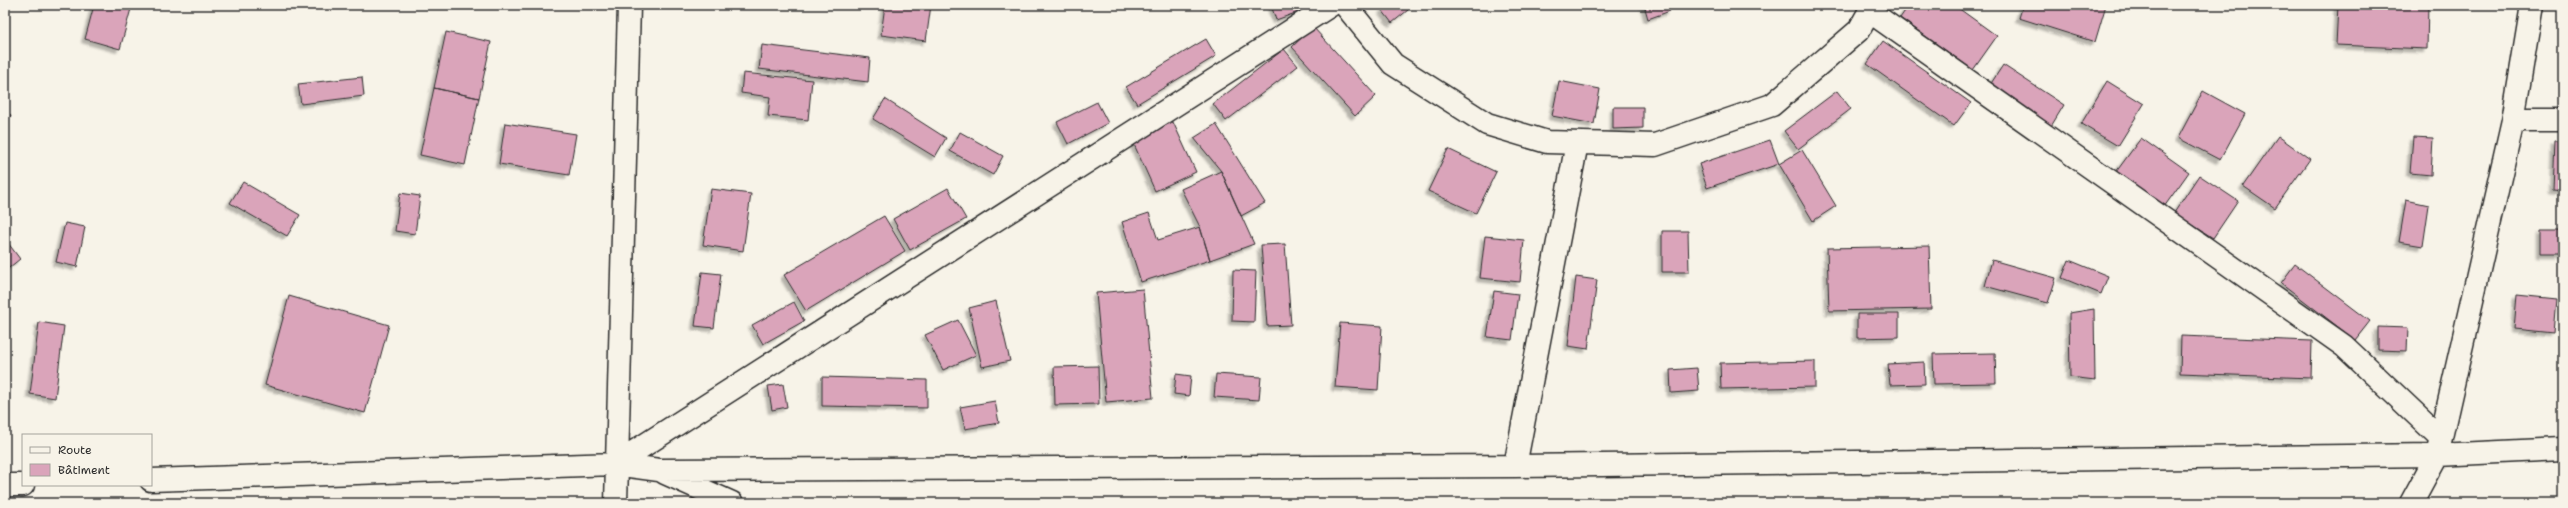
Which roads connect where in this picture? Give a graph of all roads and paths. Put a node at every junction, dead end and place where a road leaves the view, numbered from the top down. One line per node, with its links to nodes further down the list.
1 (628, 5): 11 (street)
2 (1331, 5): 11 (street)
3 (1345, 5): 8 (street)
4 (2532, 5): 6 (street)
5 (1871, 8): 8 (street); 9 (street)
6 (2513, 120): 7 (street); 9 (street)
7 (2563, 120)
8 (1577, 143): 12 (street)
9 (2439, 447): 10 (street); 12 (street); 19 (street)
10 (2563, 449)
11 (615, 464): 13 (street); 14 (street); 17 (street)
12 (1515, 466): 13 (street)
13 (659, 470): 18 (street)
14 (152, 480)
15 (5, 485): 16 (street)
16 (22, 485)
17 (616, 503)
18 (732, 503)
19 (2410, 503)

